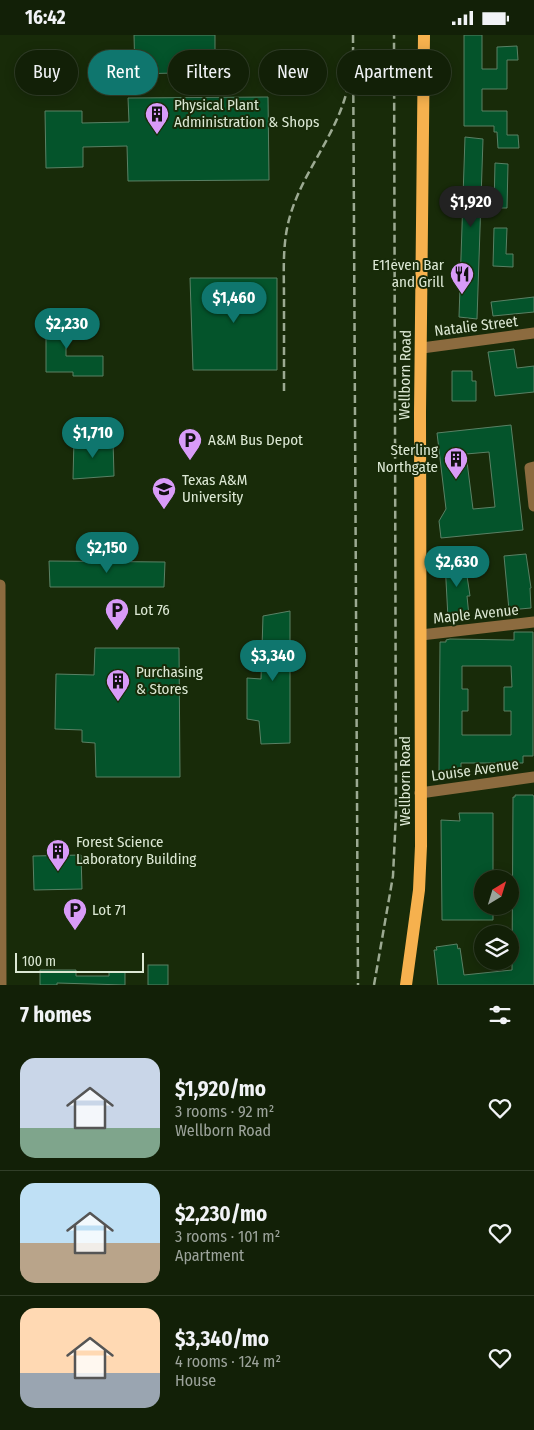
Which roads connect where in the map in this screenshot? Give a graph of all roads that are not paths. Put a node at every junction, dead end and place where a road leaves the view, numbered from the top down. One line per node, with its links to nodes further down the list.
1 (424, 35): 3 (main road, Wellborn Road)
2 (534, 333): 3 (street, Natalie Street)
3 (422, 348): 8 (main road, Wellborn Road)
4 (532, 467): 5 (street)
5 (534, 506)
6 (0, 585): 11 (street)
7 (534, 622): 8 (street, Maple Avenue)
8 (421, 635): 10 (main road, Wellborn Road)
9 (534, 777): 10 (street, Louise Avenue)
10 (420, 793): 13 (main road, Wellborn Road)
11 (1, 819): 12 (street)
12 (1, 985)
13 (406, 985)

